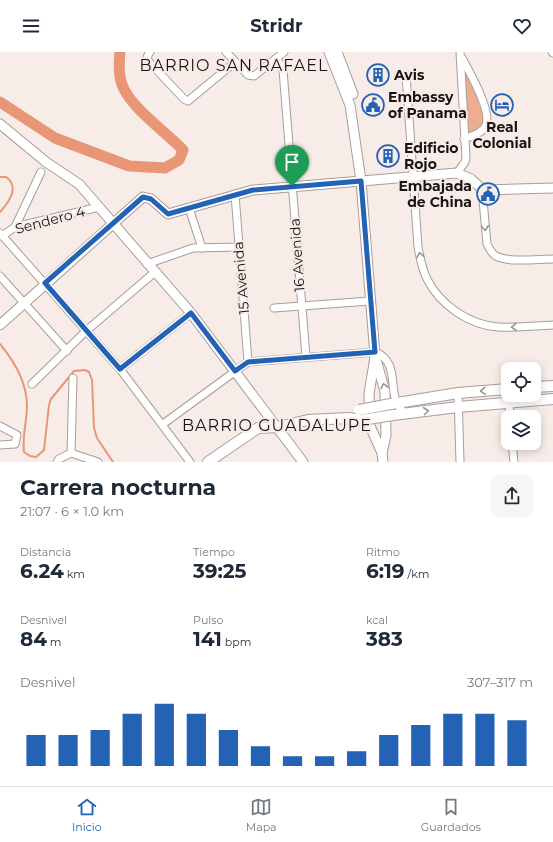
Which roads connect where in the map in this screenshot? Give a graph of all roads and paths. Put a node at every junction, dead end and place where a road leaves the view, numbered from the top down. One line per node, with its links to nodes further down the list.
1 (226, 52): 8 (street)
2 (284, 52): 7 (street)
3 (329, 52): 15 (street)
4 (337, 52): 15 (street)
5 (461, 54): 11 (street); 11 (street)
6 (148, 55): 8 (street)
7 (277, 59): 8 (street); 16 (street, 16 Avenida)
8 (235, 62)
9 (406, 75): 14 (street)
10 (0, 124): 20 (street)
11 (464, 138): 13 (street)
12 (41, 172): 23 (street)
13 (457, 173): 14 (street); 18 (street)
14 (414, 176): 15 (street); 38 (street, one-way to 14)
15 (361, 181): 16 (street); 32 (street)
16 (292, 186): 19 (street); 34 (street, 16 Avenida)
17 (553, 188): 18 (street)
18 (482, 189): 27 (street, one-way to 27)
19 (235, 194): 21 (street); 25 (street, 15 Avenida)
20 (98, 207): 22 (street); 23 (street, Sendero 4)
21 (189, 208): 22 (street); 26 (street)
22 (113, 223): 28 (street); 31 (street)
23 (15, 227): 24 (street, Sendero 4)
24 (1, 234): 31 (street)
25 (238, 247): 26 (street); 43 (street, 15 Avenida)
26 (202, 248): 28 (street)
27 (553, 259)
28 (147, 264): 29 (street)
29 (155, 272): 36 (street); 39 (street)
30 (0, 276): 33 (street)
31 (45, 283): 33 (street); 39 (street)
32 (370, 301): 34 (street); 41 (street)
33 (24, 303): 37 (street); 40 (street)
34 (300, 307): 35 (street); 42 (street, 16 Avenida)
35 (274, 308)
36 (191, 313): 44 (street); 45 (street)
37 (1, 324)
38 (553, 325)
39 (86, 331): 40 (street); 44 (street)
40 (67, 351): 47 (street)
41 (375, 354): 42 (street); 54 (street); 65 (street, one-way to 41); 65 (street)
42 (306, 357): 43 (street)
43 (248, 362): 45 (street)
44 (120, 369): 59 (street)
45 (235, 371): 59 (street); 61 (street)
46 (73, 378): 64 (street)
47 (32, 384)
48 (553, 386): 49 (main road)
49 (541, 387)
50 (501, 390): 51 (main road, one-way to 51)
51 (458, 393): 54 (main road); 55 (street)
52 (553, 399): 53 (main road)
53 (509, 403): 55 (main road); 56 (street)
54 (393, 404): 57 (street); 58 (main road, bridge)
55 (458, 407): 57 (main road, one-way to 55); 71 (street)
56 (510, 410)
57 (406, 413): 58 (main road, bridge)
58 (360, 415): 61 (main road)
59 (163, 424): 68 (street)
60 (0, 426): 62 (street)
61 (278, 427): 69 (main road); 70 (street)
62 (0, 445)
63 (513, 450): 72 (street)
64 (71, 453): 66 (street); 67 (street)
65 (383, 457)
66 (57, 462)
67 (98, 462)
68 (190, 462)
69 (208, 462)
70 (303, 462)
71 (460, 462)
72 (514, 462)

